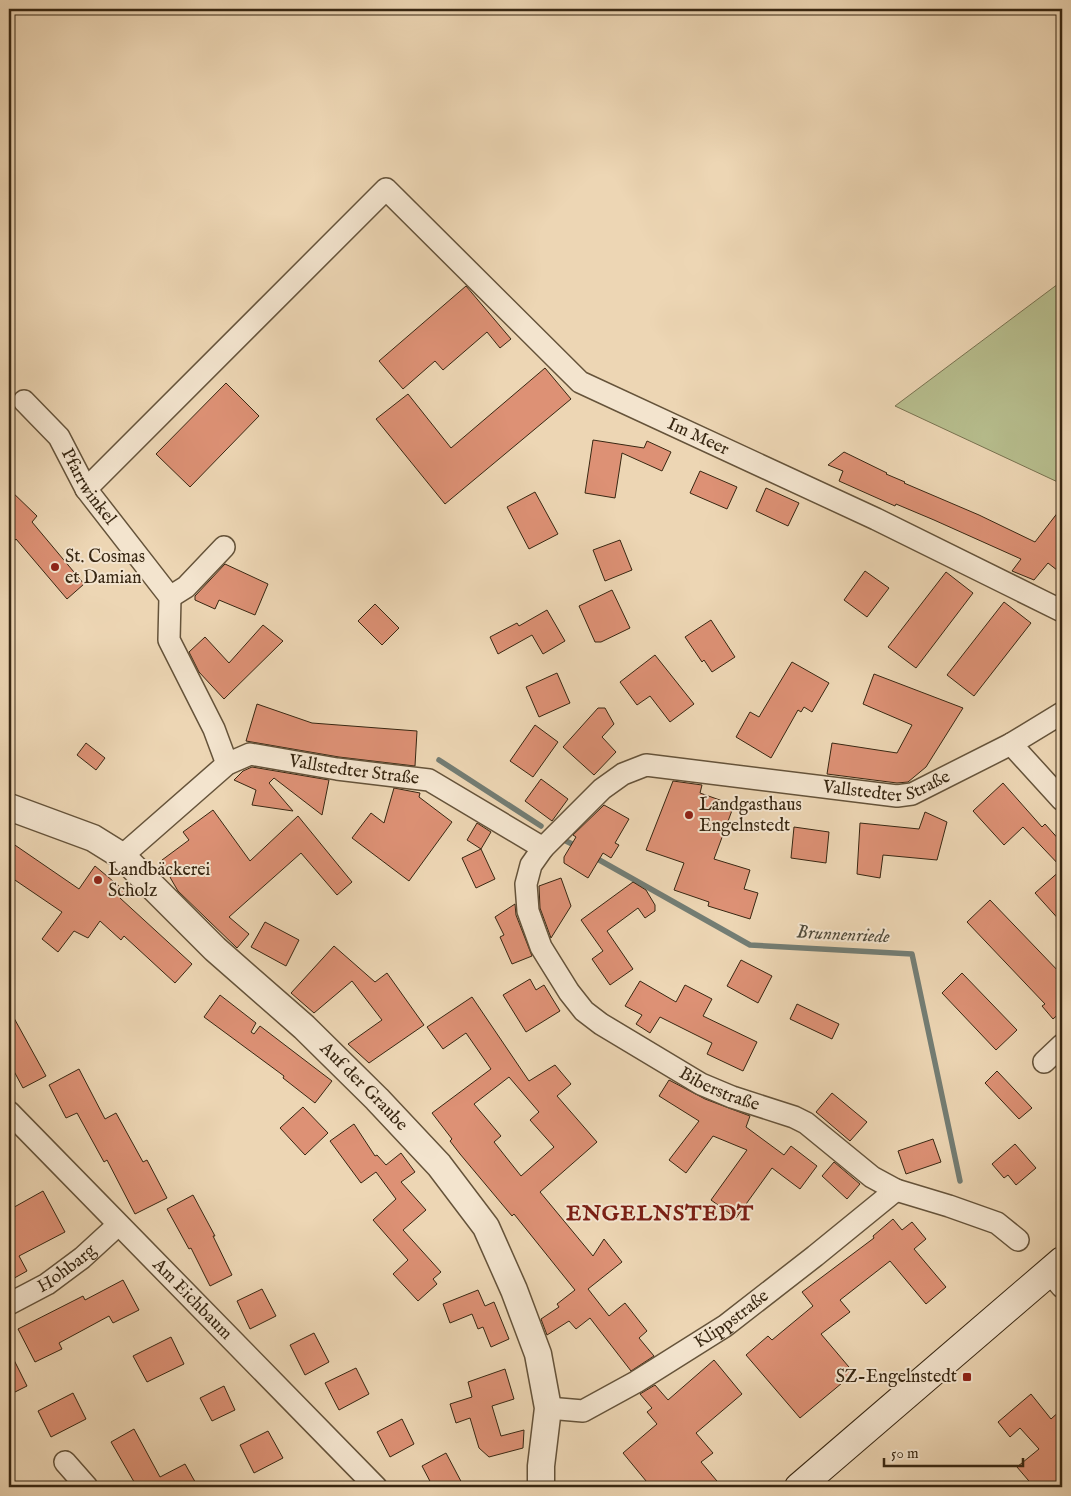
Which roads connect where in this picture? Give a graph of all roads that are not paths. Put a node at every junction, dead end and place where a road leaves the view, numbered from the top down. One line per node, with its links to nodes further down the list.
1 (24, 401): 2 (street, Pfarrwinkel)
2 (86, 489): 4 (street, Pfarrwinkel); 5 (street, Im Meer)
3 (224, 547): 4 (street)
4 (170, 597): 8 (street)
5 (1062, 610)
6 (1062, 713): 7 (street, Vallstedter Straße)
7 (1011, 744): 9 (street); 11 (street, Vallstedter Straße)
8 (227, 764): 11 (street, Vallstedter Straße); 12 (street, Vallstedter Straße)
9 (1062, 800)
10 (9, 807): 12 (street, Auf der Graube)
11 (543, 848): 16 (street, Biberstraße)
12 (122, 856): 21 (street, Auf der Graube)
13 (1062, 1045): 14 (street)
14 (1044, 1062)
15 (9, 1112): 17 (street, Am Eichbaum)
16 (896, 1190): 18 (street, Biberstraße); 21 (street, Klippstraße)
17 (118, 1225): 20 (street, Hohbarg); 23 (street, Am Eichbaum)
18 (1018, 1240)
19 (1058, 1273): 26 (main road)
20 (9, 1304)
21 (548, 1408): 25 (street, Auf der Graube)
22 (65, 1462): 24 (street)
23 (367, 1485)
24 (87, 1487)
25 (541, 1487)
26 (799, 1487)

